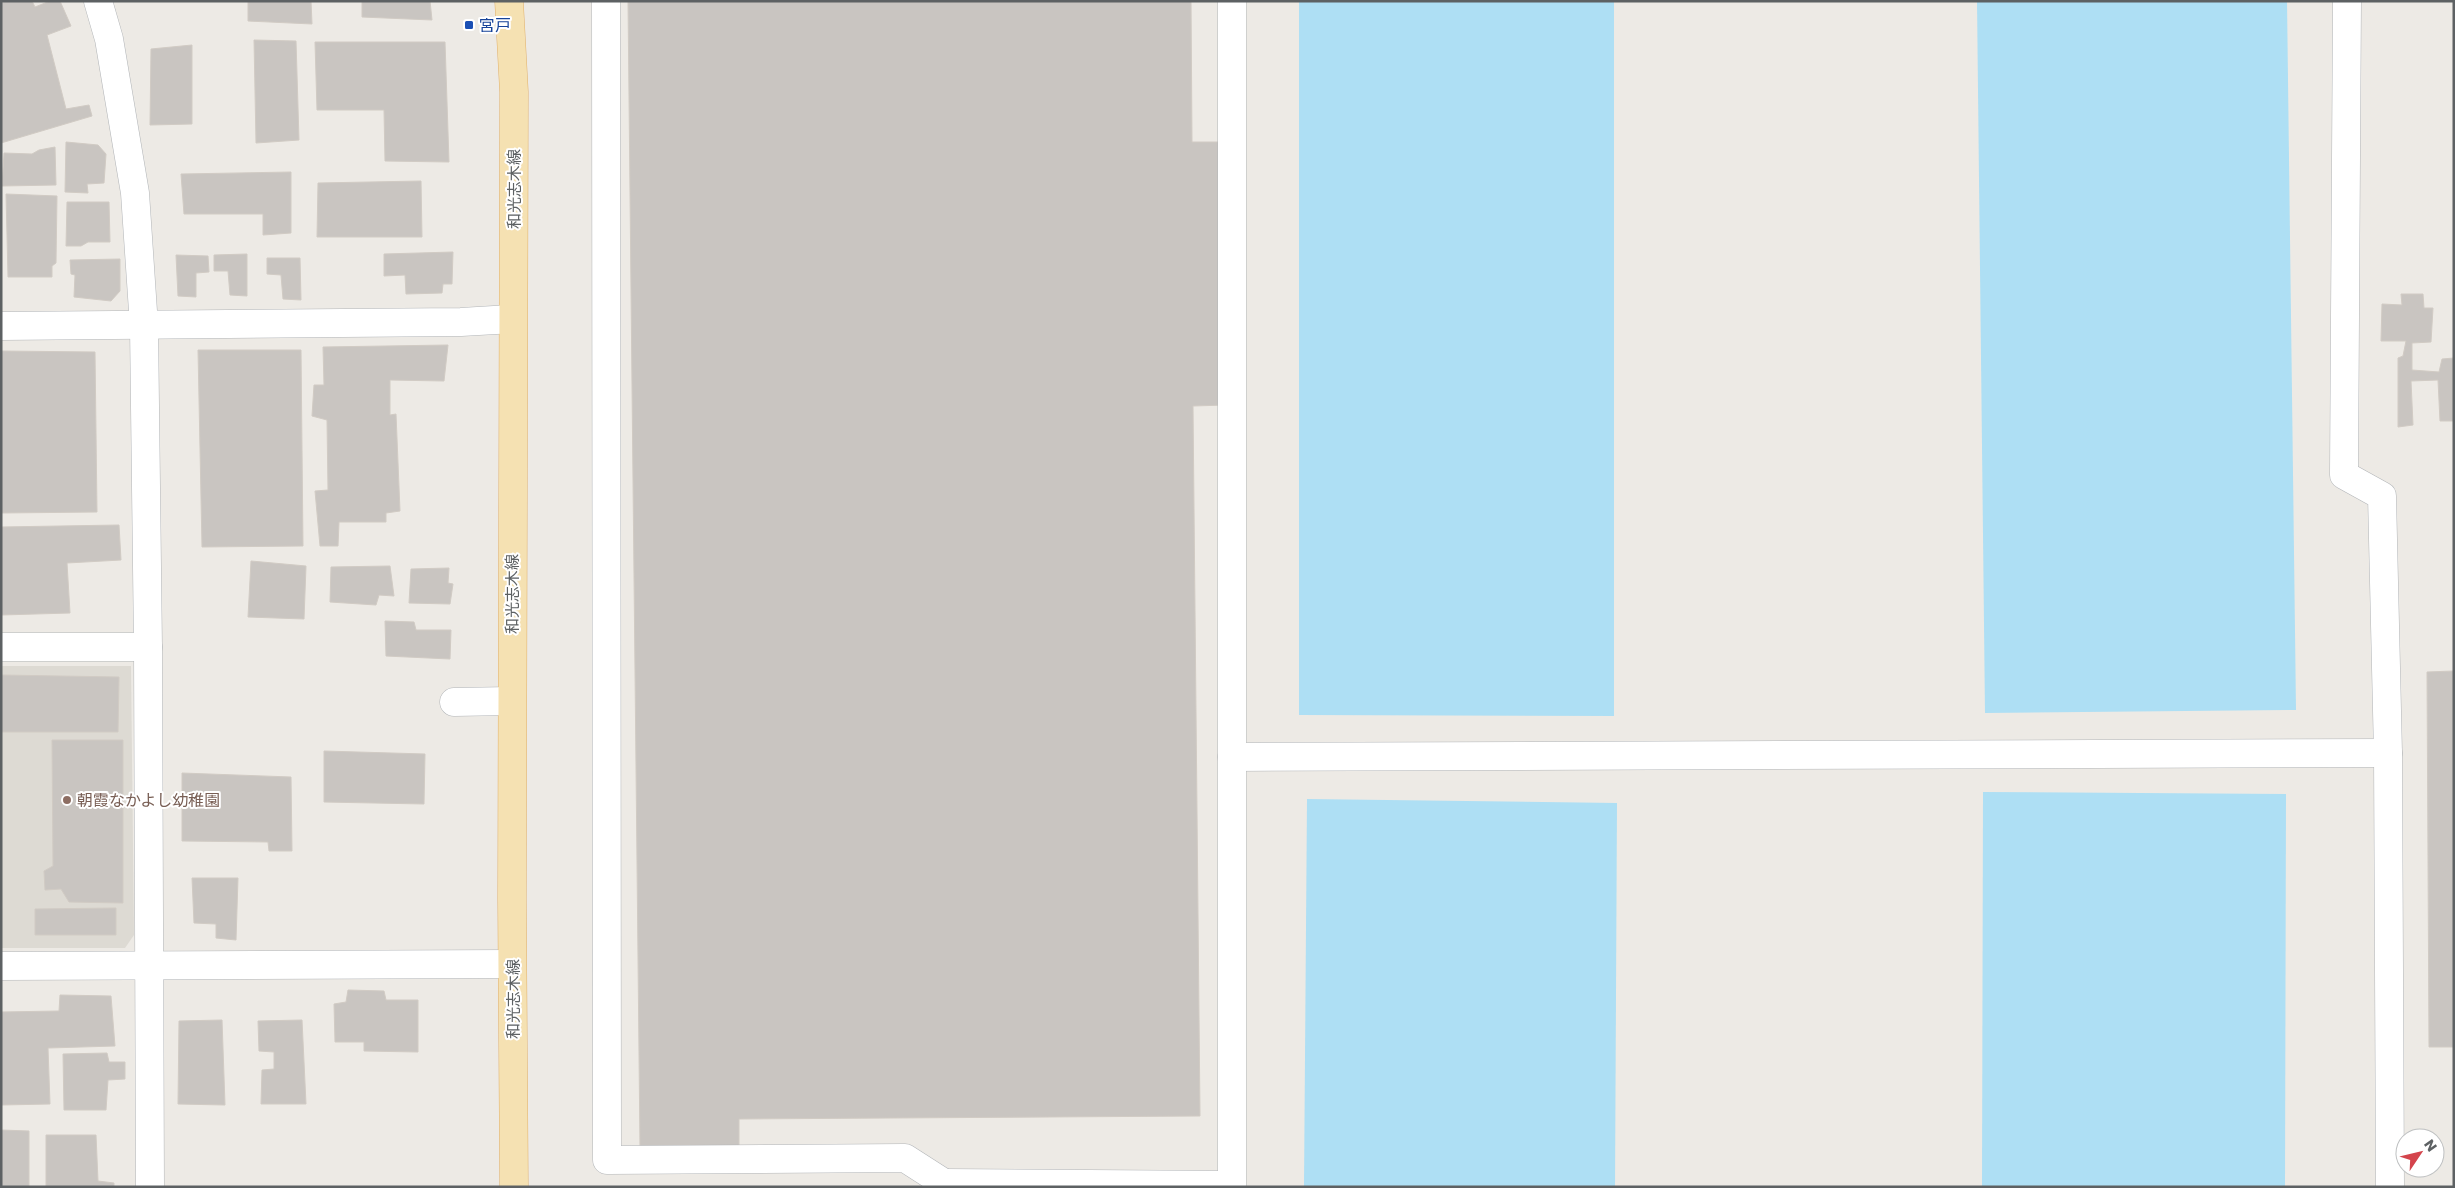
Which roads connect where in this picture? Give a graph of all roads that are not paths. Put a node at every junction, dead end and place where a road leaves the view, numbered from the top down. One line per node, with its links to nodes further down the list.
1 (98, 1): 8 (street)
2 (509, 1): 6 (main road, 和光志木線)
3 (606, 1): 18 (street)
4 (1232, 1): 14 (street)
5 (2347, 1): 13 (street)
6 (512, 319): 8 (street); 12 (main road, 和光志木線)
7 (1, 326): 8 (street)
8 (144, 326): 10 (street)
9 (1, 647): 10 (street)
10 (148, 647): 17 (street)
11 (454, 702): 12 (street)
12 (512, 702): 15 (main road, 和光志木線)
13 (2388, 753): 14 (street); 22 (street)
14 (1232, 757): 19 (street)
15 (512, 964): 17 (street); 21 (main road, 和光志木線)
16 (1, 966): 17 (street)
17 (150, 966): 20 (street)
18 (944, 1185): 19 (street)
19 (1232, 1186)
20 (150, 1187)
21 (514, 1187)
22 (2390, 1187)

